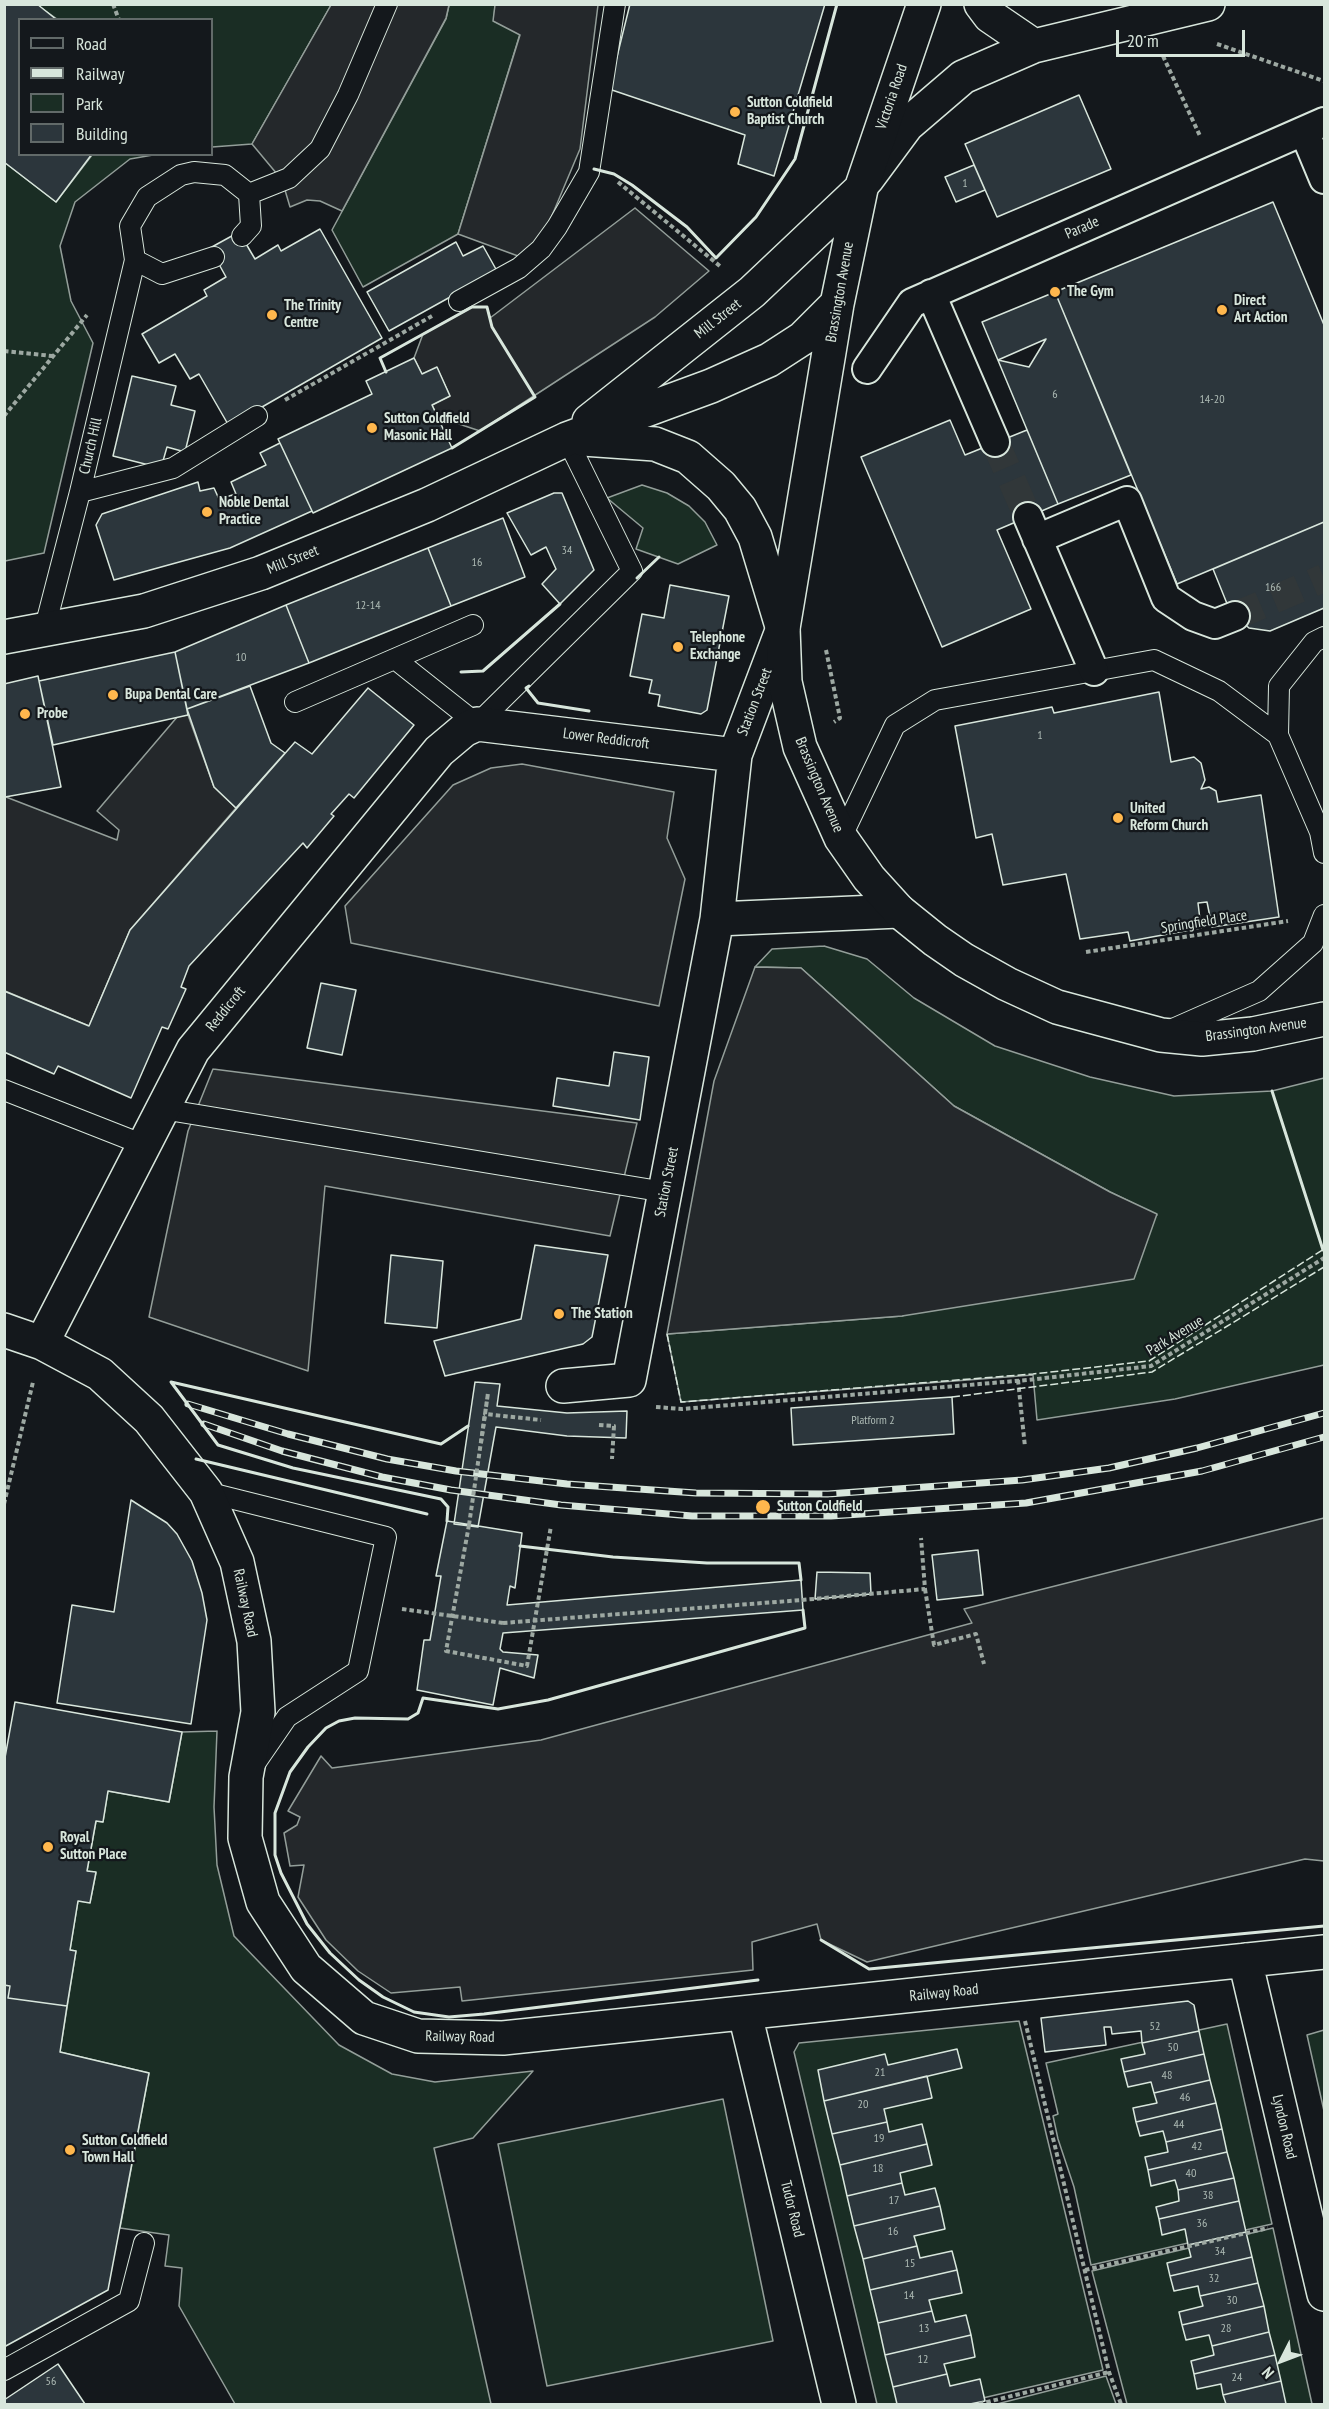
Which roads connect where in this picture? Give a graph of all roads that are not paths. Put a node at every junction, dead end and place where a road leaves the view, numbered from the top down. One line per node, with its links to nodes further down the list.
1 (387, 4): 10 (lane)
2 (615, 4): 15 (lane)
3 (924, 4): 9 (street, Victoria Road)
4 (981, 4): 6 (street)
5 (1208, 4): 6 (street)
6 (1034, 46): 9 (street)
7 (1314, 127): 8 (street); 14 (street, Parade)
8 (1324, 179)
9 (861, 189): 16 (street, Brassington Avenue); 19 (street, Mill Street)
10 (249, 194): 11 (lane); 13 (lane)
11 (242, 236)
12 (214, 257): 13 (lane)
13 (135, 260): 21 (lane, Church Hill)
14 (931, 294): 17 (street, Parade); 20 (street)
15 (459, 301)
16 (837, 304): 19 (street, Mill Street); 24 (street, Brassington Avenue)
17 (867, 369)
18 (256, 416): 21 (lane)
19 (567, 438): 24 (street, Mill Street); 25 (street, Mill Street); 31 (lane)
20 (995, 442)
21 (80, 492): 25 (lane, Church Hill)
22 (1235, 616): 29 (street)
23 (473, 625): 28 (lane)
24 (783, 628): 33 (street, Station Street); 34 (street, Brassington Avenue)
25 (44, 632): 26 (street, Mill Street)
26 (4, 637)
27 (1324, 637): 32 (lane)
28 (396, 658): 30 (lane); 31 (lane)
29 (1094, 670): 32 (lane); 34 (lane)
30 (295, 702)
31 (477, 724): 33 (street, Lower Reddicroft); 42 (street, Reddicroft)
32 (1278, 735): 35 (lane)
33 (735, 755): 38 (street, Station Street)
34 (842, 838): 36 (street, Brassington Avenue)
35 (1324, 853)
36 (899, 911): 38 (street); 40 (street, Brassington Avenue)
37 (1324, 916): 40 (lane)
38 (717, 919): 44 (street, Station Street)
39 (1324, 1019): 40 (street, Brassington Avenue)
40 (1161, 1035)
41 (4, 1090): 43 (lane)
42 (162, 1109): 43 (street, Reddicroft); 44 (lane)
43 (144, 1145): 46 (street, Reddicroft)
44 (665, 1192): 47 (street, Station Street)
45 (4, 1330): 46 (street, Railway Road)
46 (42, 1343): 48 (street, Railway Road)
47 (563, 1386)
48 (206, 1492): 49 (street, Railway Road); 49 (lane)
49 (246, 1777): 52 (street, Railway Road)
50 (1324, 1952): 51 (street, Railway Road)
51 (1245, 1960): 52 (street, Railway Road); 54 (street, Lyndon Road)
52 (745, 2014): 56 (street, Tudor Road)
53 (144, 2243): 55 (lane)
54 (1324, 2294)
55 (4, 2370)
56 (838, 2404)

